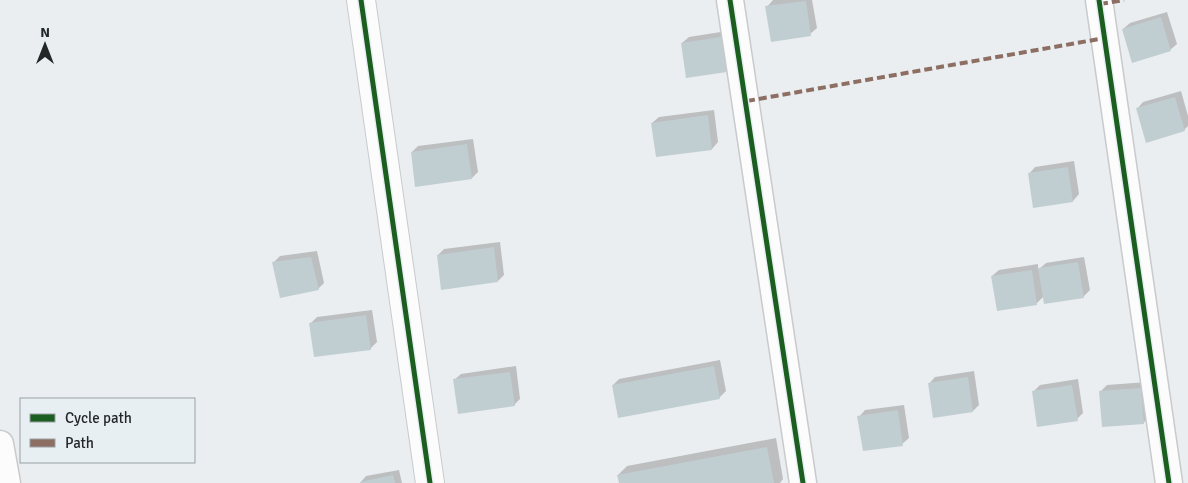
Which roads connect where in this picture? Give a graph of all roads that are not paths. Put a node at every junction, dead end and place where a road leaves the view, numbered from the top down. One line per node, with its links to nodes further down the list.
1 (361, 0): 6 (street)
2 (730, 0): 7 (street)
3 (1099, 0): 8 (street)
4 (0, 444): 5 (street)
5 (7, 483)
6 (430, 483)
7 (803, 483)
8 (1169, 483)

